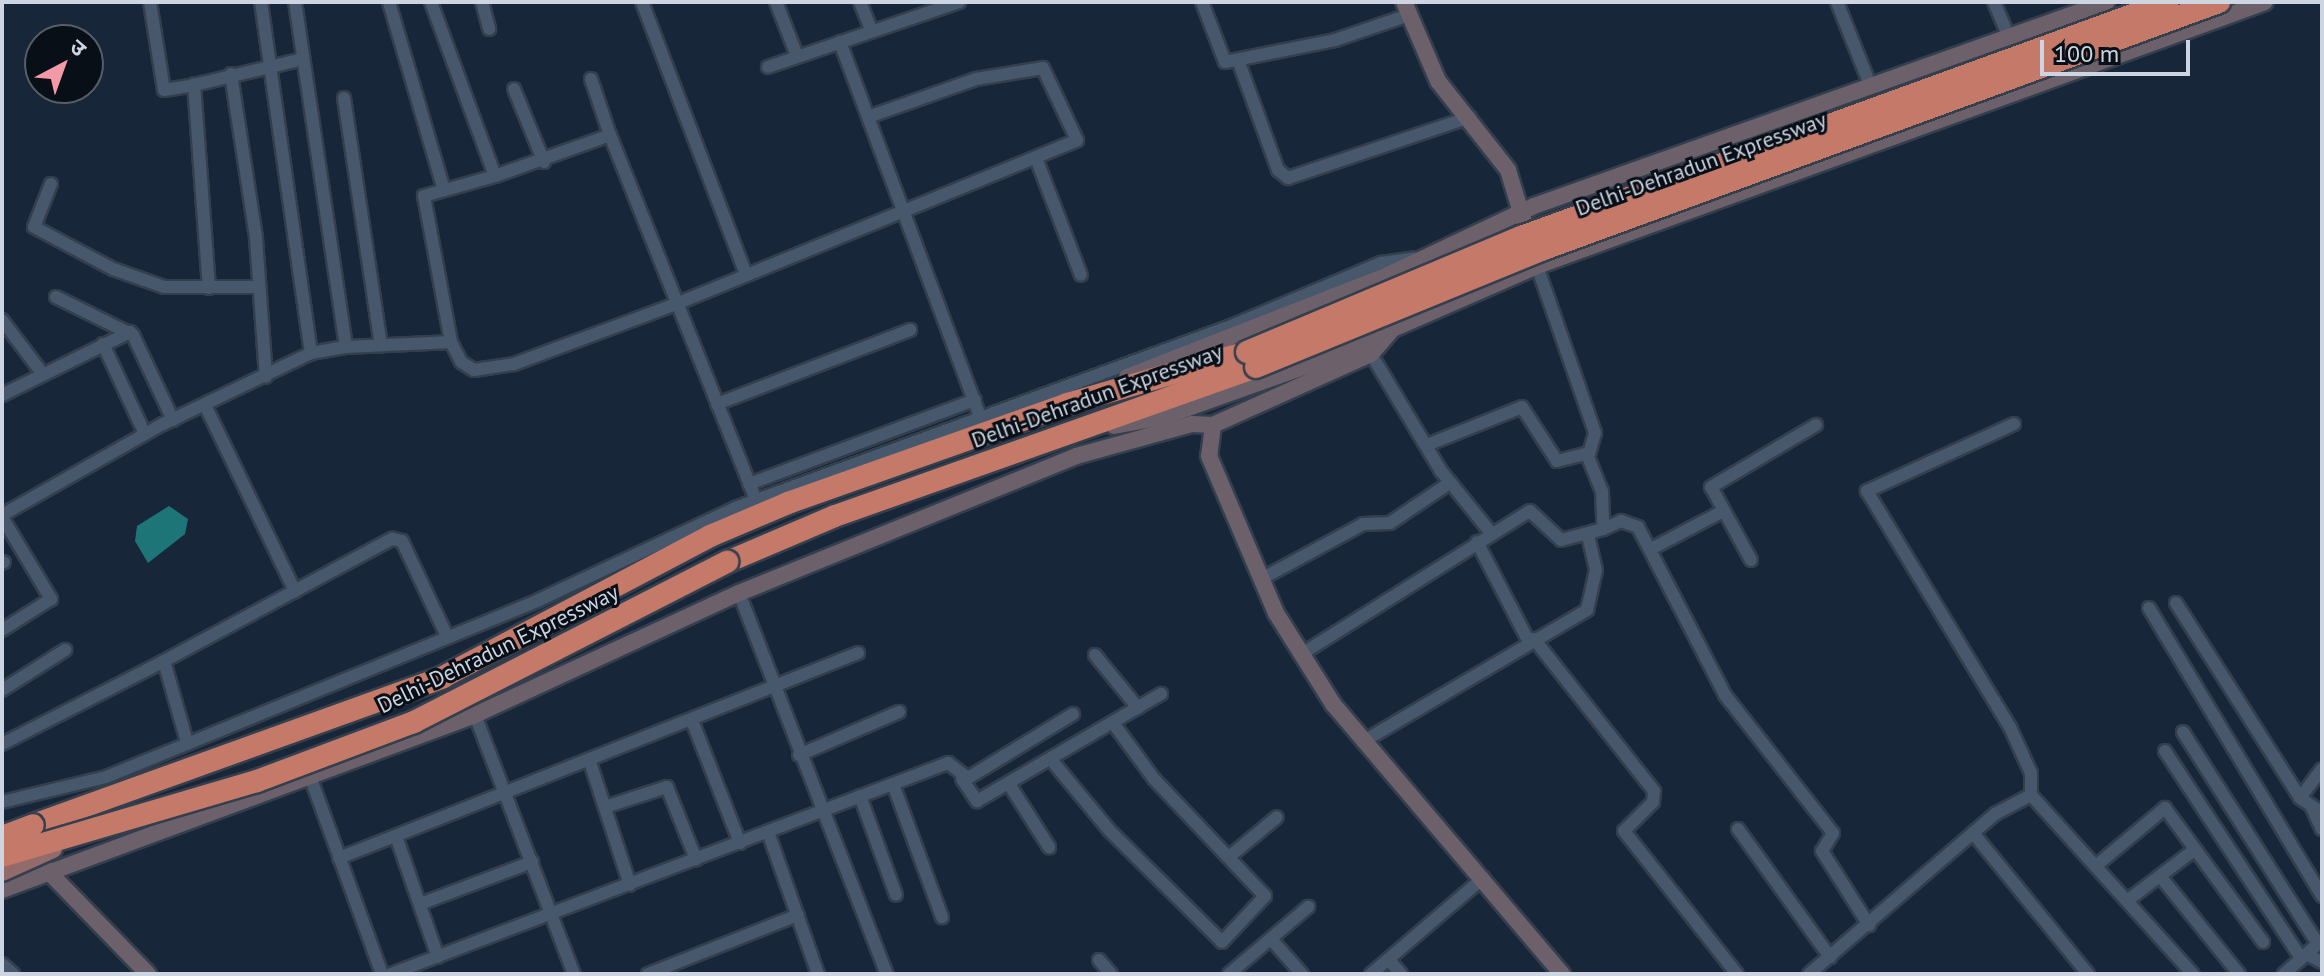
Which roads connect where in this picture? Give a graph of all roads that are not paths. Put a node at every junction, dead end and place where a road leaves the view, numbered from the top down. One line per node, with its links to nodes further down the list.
1 (150, 2): 31 (street)
2 (261, 2): 27 (street)
3 (295, 2): 25 (street)
4 (389, 2): 42 (street)
5 (431, 2): 40 (street)
6 (482, 2): 20 (street)
7 (642, 2): 47 (street)
8 (776, 2): 24 (street)
9 (860, 2): 21 (street)
10 (959, 2): 18 (street)
11 (1202, 2): 26 (street)
12 (1837, 2): 32 (street)
13 (1994, 2): 22 (street)
14 (2107, 2): 22 (street)
15 (2168, 2): 63 (highway, Delhi-Dehradun Expressway, bridge)
16 (2219, 2): 63 (highway, Delhi-Dehradun Expressway, bridge)
17 (2265, 2): 46 (street)
18 (933, 6): 21 (street)
19 (1407, 8): 26 (street); 36 (street)
20 (489, 29)
21 (872, 31): 23 (street)
22 (2009, 38): 32 (street)
23 (840, 42): 24 (street); 35 (street)
24 (797, 56): 28 (street)
25 (303, 59): 27 (street); 60 (street)
26 (1238, 60): 36 (street)
27 (271, 65): 29 (street); 61 (street)
28 (768, 67)
29 (231, 74): 31 (street); 49 (street)
30 (591, 79): 37 (street)
31 (194, 85): 50 (street)
32 (1871, 87): 44 (street)
33 (514, 89): 39 (street)
34 (344, 98): 59 (street)
35 (868, 117): 38 (street); 43 (street)
36 (1470, 117): 44 (street)
37 (610, 135): 39 (street); 52 (street)
38 (1036, 158): 43 (street); 48 (street)
39 (544, 162): 40 (street)
40 (495, 176): 42 (street)
41 (51, 184): 50 (street)
42 (443, 187): 57 (street)
43 (903, 211): 47 (street); 67 (street)
44 (1522, 212): 45 (street); 46 (street)
45 (1417, 257): 69 (street); 71 (street)
46 (1537, 266): 54 (street); 79 (street)
47 (746, 274): 52 (street)
48 (1081, 275)
49 (257, 287): 50 (street); 65 (street)
50 (209, 288)
51 (56, 297): 56 (street)
52 (676, 304): 57 (street); 68 (street)
53 (2, 320): 64 (street)
54 (1392, 329): 62 (street); 76 (street)
55 (910, 330): 68 (street)
56 (130, 332): 58 (street); 72 (street)
57 (451, 342): 59 (street)
58 (103, 344): 64 (street); 77 (street)
59 (381, 345): 60 (street)
60 (346, 347): 61 (street)
61 (311, 353): 65 (street)
62 (1371, 354): 74 (street); 78 (street)
63 (1251, 360): 69 (highway, Delhi-Dehradun Expressway); 76 (highway, Delhi-Dehradun Expressway)
64 (42, 373): 66 (street)
65 (266, 377): 70 (street)
66 (2, 395)
67 (975, 400): 71 (street); 81 (street)
68 (717, 404): 81 (street)
69 (1067, 404): 135 (highway, Delhi-Dehradun Expressway)
70 (205, 405): 72 (street); 92 (street)
71 (981, 419): 82 (street)
72 (173, 420): 77 (street)
73 (2014, 424): 127 (street)
74 (1213, 425): 91 (street); 93 (street)
75 (1816, 425): 83 (street)
76 (1081, 432): 143 (highway, Delhi-Dehradun Expressway, bridge)
77 (145, 434): 84 (street)
78 (1427, 445): 79 (street); 80 (street)
79 (1589, 453): 85 (street)
80 (1451, 482): 86 (street); 91 (street)
81 (749, 484): 82 (street)
82 (756, 500): 97 (street)
83 (1723, 511): 89 (street); 90 (street)
84 (2, 516): 96 (street)
85 (1603, 529): 87 (street); 89 (street)
86 (1491, 533): 87 (street); 88 (street)
87 (1588, 536): 98 (street)
88 (1477, 542): 98 (street); 102 (street)
89 (1651, 549): 167 (street)
90 (1751, 560)
91 (1261, 579): 102 (street)
92 (295, 591): 97 (street); 103 (street)
93 (739, 593): 105 (street); 110 (street)
94 (2176, 603): 129 (street)
95 (2149, 608): 160 (street)
96 (2, 630)
97 (446, 634): 115 (street)
98 (1532, 640): 114 (street); 192 (street)
99 (65, 650): 104 (street)
100 (858, 653): 105 (street)
101 (1095, 655): 107 (street)
102 (1300, 655): 114 (street)
103 (164, 661): 115 (street); 116 (street)
104 (2, 690)
105 (776, 690): 111 (street); 118 (street)
106 (1161, 694): 107 (street)
107 (1138, 708): 112 (street)
108 (899, 712): 118 (street)
109 (1073, 714): 123 (street)
110 (475, 715): 122 (street); 126 (street)
111 (693, 723): 119 (street); 144 (street)
112 (1113, 723): 120 (street); 148 (street)
113 (2183, 732): 170 (street)
114 (1364, 741): 156 (street)
115 (187, 742): 130 (street)
116 (2, 744)
117 (2165, 751): 171 (street)
118 (799, 755): 133 (street)
119 (590, 762): 126 (street); 131 (street)
120 (1053, 762): 125 (street); 148 (street)
121 (2322, 769): 129 (street)
122 (311, 779): 149 (street); 154 (street)
123 (962, 779): 124 (street); 125 (street)
124 (893, 784): 128 (street); 166 (street)
125 (1009, 784): 145 (street)
126 (506, 794): 141 (street); 151 (street)
127 (2031, 795): 140 (street); 152 (street)
128 (860, 796): 133 (street); 159 (street)
129 (2300, 798): 132 (street)
130 (2, 802)
131 (605, 807): 150 (street); 157 (street)
132 (2317, 810): 138 (street)
133 (821, 811): 139 (street); 185 (street)
134 (1277, 817): 148 (street)
135 (33, 825): 136 (main road, bridge); 142 (highway, Delhi-Dehradun Expressway, bridge)
136 (2, 827): 154 (street)
137 (1738, 829): 173 (street)
138 (2322, 829)
139 (768, 832): 144 (street); 165 (street)
140 (1973, 833): 167 (street); 194 (street)
141 (396, 836): 149 (street); 162 (street)
142 (2, 837)
143 (82, 837): 147 (highway, Delhi-Dehradun Expressway, bridge); 153 (main road, bridge)
144 (740, 843): 150 (street)
145 (1049, 847)
146 (2194, 850): 152 (street); 155 (street); 169 (street)
147 (2, 856)
148 (1229, 857)
149 (339, 858): 180 (street)
150 (696, 859): 157 (street)
151 (532, 862): 162 (street); 164 (street)
152 (2097, 865): 161 (street)
153 (2, 872)
154 (49, 872): 158 (street); 179 (street)
155 (2160, 876): 161 (street); 196 (street)
156 (1483, 878): 175 (street); 191 (street)
157 (630, 885): 164 (street)
158 (2, 890)
159 (896, 895)
160 (2322, 896)
161 (2128, 900): 195 (street)
162 (420, 904): 172 (street)
163 (1308, 907): 168 (street)
164 (552, 915): 172 (street); 182 (street)
165 (798, 915): 183 (street); 184 (street)
166 (942, 917)
167 (1869, 925): 173 (street)
168 (1271, 939): 187 (street); 188 (street)
169 (2263, 942)
170 (2320, 942): 171 (street)
171 (2304, 956): 176 (street); 197 (street)
172 (438, 957): 181 (street)
173 (1830, 957): 193 (street)
174 (1099, 960): 186 (street)
175 (1389, 960): 189 (street); 190 (street)
176 (2322, 962)
177 (2, 964): 178 (street)
178 (13, 974)
179 (148, 974)
180 (382, 974)
181 (391, 974)
182 (574, 974)
183 (648, 974)
184 (818, 974)
185 (887, 974)
186 (1111, 974)
187 (1229, 974)
188 (1302, 974)
189 (1371, 974)
190 (1401, 974)
191 (1562, 974)
192 (1737, 974)
193 (1809, 974)
194 (2088, 974)
195 (2193, 974)
196 (2239, 974)
197 (2284, 974)

